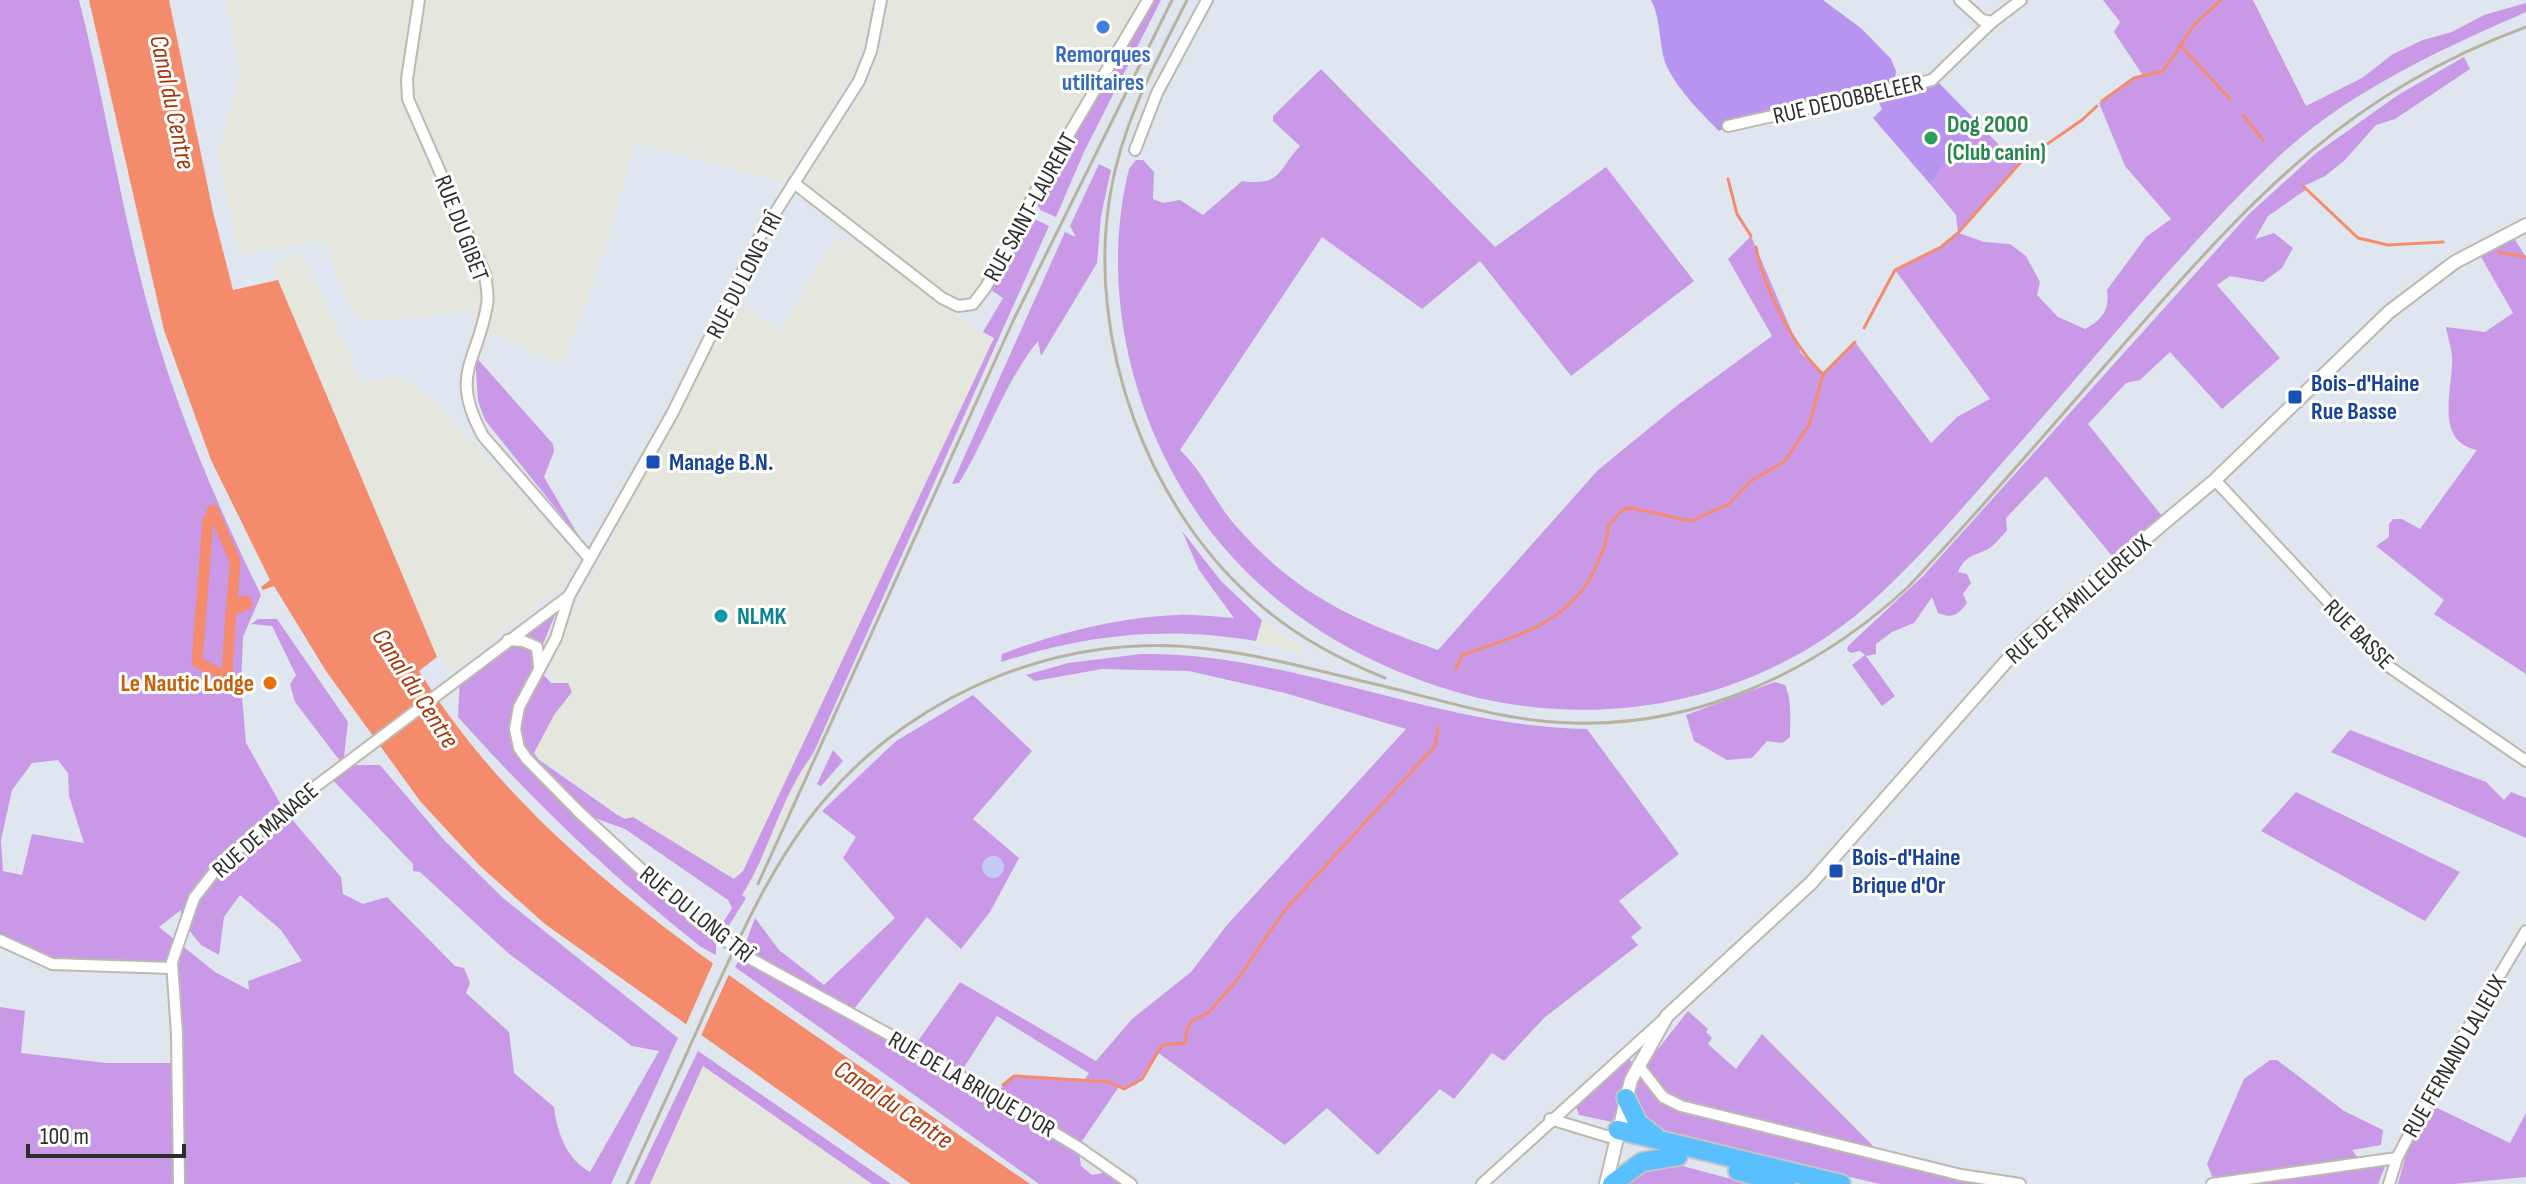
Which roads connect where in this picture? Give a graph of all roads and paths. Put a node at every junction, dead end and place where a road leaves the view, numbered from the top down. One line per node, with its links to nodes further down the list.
1 (419, 0): 13 (street, RUE DU GIBET)
2 (881, 0): 10 (street, RUE DU LONG TRÎ)
3 (1148, 0): 10 (street, RUE SAINT-LAURENT)
4 (1207, 0): 9 (street)
5 (1960, 0): 7 (street)
6 (2021, 0): 7 (street, RUE DEDOBBELEER)
7 (1994, 21): 8 (street, RUE DEDOBBELEER)
8 (1728, 126)
9 (1135, 150)
10 (794, 183): 13 (street, RUE DU LONG TRÎ)
11 (2526, 225): 12 (street, RUE DE FAMILLEUREUX)
12 (2215, 480): 17 (street, RUE BASSE); 22 (street, RUE DE FAMILLEUREUX)
13 (590, 559): 14 (street, RUE DU LONG TRÎ)
14 (569, 596): 15 (street); 16 (street, RUE DU LONG TRÎ)
15 (508, 640): 16 (street); 20 (street, RUE DE MANAGE)
16 (539, 670): 21 (street, RUE DU LONG TRÎ)
17 (2526, 761)
18 (2526, 931): 29 (street, RUE FERNAND LALIEUX)
19 (0, 940): 20 (street)
20 (171, 968): 30 (street, RUE DE MANAGE)
21 (808, 992): 31 (street, RUE DE LA BRIQUE D'OR)
22 (1667, 1016): 23 (street, RUE DE FAMILLEUREUX); 25 (street, RUE DE FAMILLEUREUX)
23 (1638, 1065): 24 (street, RUE DE FAMILLEUREUX); 37 (street)
24 (1626, 1098): 26 (street, RUE DE FAMILLEUREUX); 27 (highway)
25 (1550, 1119): 26 (street); 32 (street, RUE DE FAMILLEUREUX)
26 (1617, 1134): 27 (highway); 28 (highway); 33 (street, RUE DE FAMILLEUREUX)
27 (1664, 1141): 36 (highway)
28 (1678, 1156): 34 (highway); 35 (highway)
29 (2397, 1158): 38 (street); 39 (street, RUE FERNAND LALIEUX)
30 (179, 1184)
31 (1131, 1184)
32 (1482, 1184)
33 (1606, 1184)
34 (1612, 1184)
35 (1786, 1184)
36 (1841, 1184)
37 (2020, 1184)
38 (2212, 1184)
39 (2389, 1184)

